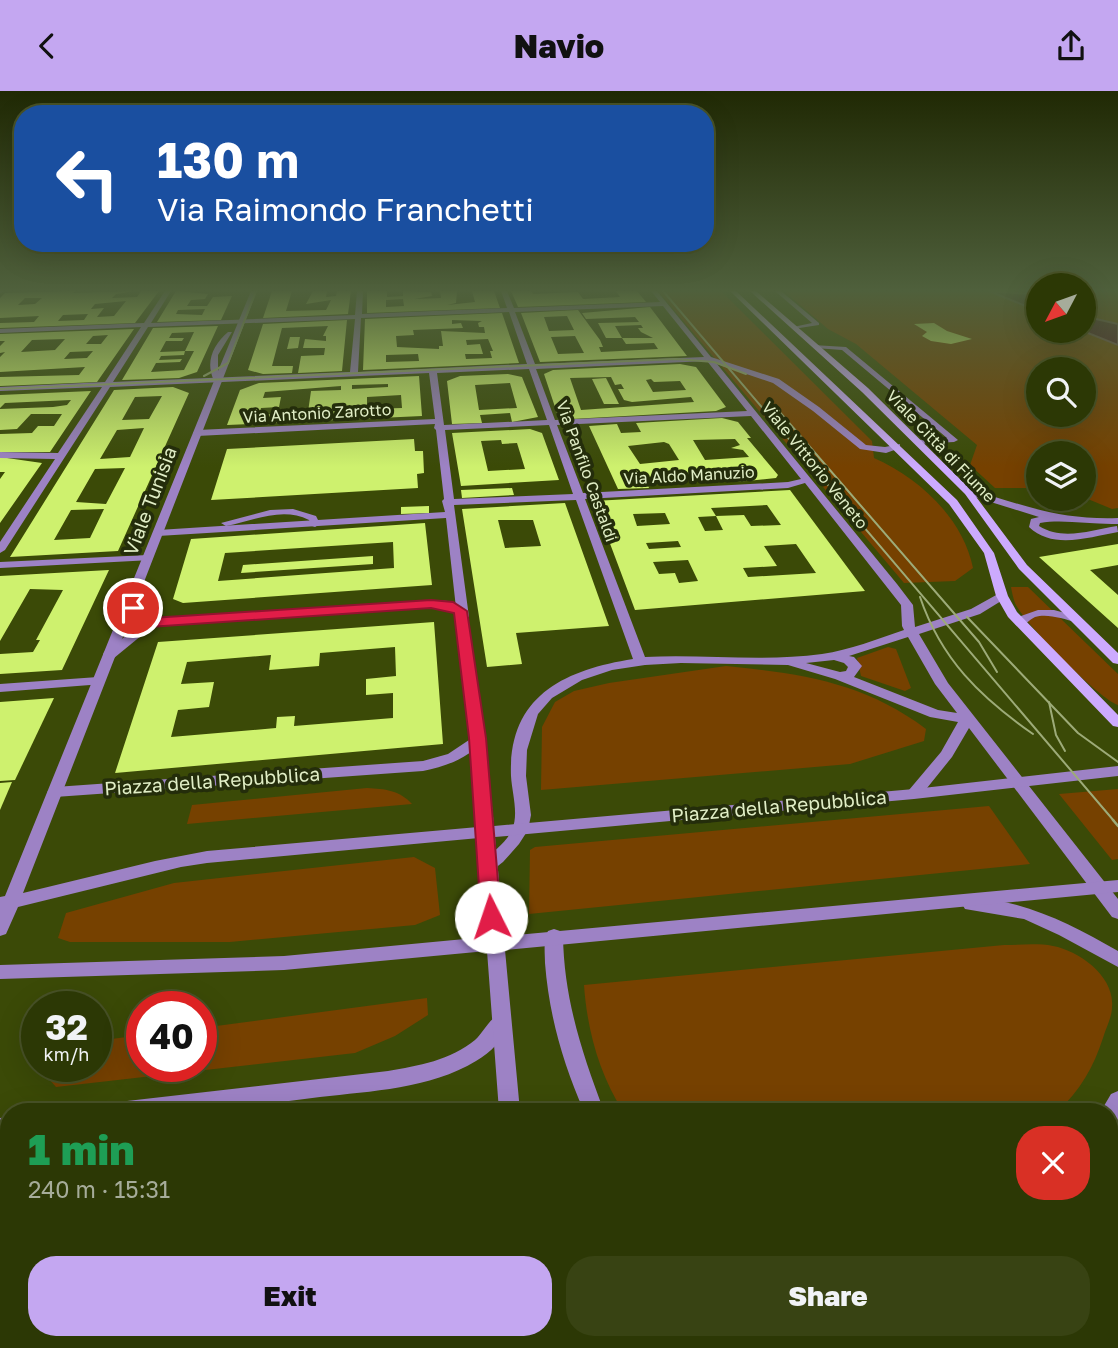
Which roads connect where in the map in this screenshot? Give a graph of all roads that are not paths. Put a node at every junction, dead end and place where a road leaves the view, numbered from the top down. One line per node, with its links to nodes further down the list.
1 (130, 350): 14 (street)
2 (218, 350): 13 (street, Viale Tunisia)
3 (356, 350): 12 (street)
4 (525, 350): 10 (street, Via Panfilo Castaldi)
5 (702, 350): 9 (street, Viale Vittorio Veneto)
6 (795, 350): 21 (main road, Viale Città di Fiume)
7 (819, 350): 20 (main road, Viale Città di Fiume)
8 (846, 350): 20 (lane)
9 (710, 359): 10 (street, Viale Città di Fiume); 16 (street, Viale Vittorio Veneto); 21 (street, Viale Città di Fiume)
10 (531, 366): 11 (street, Viale Città di Fiume); 17 (street, Via Panfilo Castaldi)
11 (433, 371): 12 (street, Viale Città di Fiume); 18 (street)
12 (354, 375): 13 (street, Viale Città di Fiume)
13 (218, 380): 14 (street, Viale Città di Fiume); 19 (street, Viale Tunisia)
14 (106, 385): 15 (street, Viale Città di Fiume); 23 (street)
15 (0, 389)
16 (752, 413): 17 (street, Via Antonio Zarotto); 24 (street, Viale Vittorio Veneto)
17 (552, 423): 18 (street, Via Antonio Zarotto); 26 (street, Via Panfilo Castaldi)
18 (438, 424): 19 (street, Via Antonio Zarotto); 27 (street)
19 (197, 433): 35 (street, Viale Tunisia)
20 (918, 442): 25 (main road, Viale Città di Fiume)
21 (897, 446): 40 (main road, Viale Città di Fiume)
22 (0, 454): 23 (street)
23 (62, 456): 37 (street)
24 (807, 480): 26 (street, Via Aldo Manuzio); 46 (street, Viale Vittorio Veneto)
25 (968, 492): 29 (street); 43 (main road, Viale Città di Fiume)
26 (579, 496): 27 (street, Via Aldo Manuzio); 51 (street, Via Panfilo Castaldi)
27 (447, 501): 28 (street)
28 (448, 515): 33 (street); 42 (street)
29 (1051, 519): 31 (street); 36 (street)
30 (1118, 521): 31 (street)
31 (1066, 522): 36 (street)
32 (226, 523): 33 (lane)
33 (315, 524): 35 (street)
34 (1118, 528): 36 (street)
35 (158, 533): 38 (street, Viale Tunisia)
36 (1072, 537)
37 (0, 550)
38 (148, 558): 39 (street); 41 (street, Viale Tunisia)
39 (0, 565)
40 (1002, 596): 45 (main road); 46 (street)
41 (132, 601): 44 (street); 47 (street, Viale Tunisia)
42 (463, 617): 44 (street); 59 (street)
43 (1076, 619): 45 (lane); 49 (main road)
44 (149, 623): 47 (street)
45 (1020, 624): 55 (main road)
46 (911, 632): 48 (street); 57 (street)
47 (109, 655): 53 (street, Viale Tunisia)
48 (830, 657): 50 (street); 52 (street); 52 (street)
49 (1118, 660)
50 (782, 661): 51 (street); 52 (street)
51 (640, 662): 64 (street)
52 (833, 674): 57 (street)
53 (98, 681): 54 (street); 62 (street, Viale Tunisia)
54 (0, 688)
55 (1102, 708): 56 (lane); 58 (main road)
56 (1118, 713)
57 (967, 719): 61 (street); 63 (street, Piazza della Repubblica)
58 (1118, 723)
59 (478, 738): 62 (street, Piazza della Repubblica); 65 (street)
60 (1118, 771): 61 (street, Piazza della Repubblica)
61 (1017, 783): 63 (street, Piazza della Repubblica); 67 (street)
62 (55, 792): 69 (street)
63 (914, 794): 64 (street, Piazza della Repubblica)
64 (520, 830): 65 (street, Piazza della Repubblica); 66 (street)
65 (484, 833): 66 (street); 69 (street, Piazza della Repubblica)
66 (488, 865): 74 (street)
67 (1097, 886): 68 (street); 70 (street); 71 (street)
68 (1118, 886)
69 (5, 903): 72 (street)
70 (934, 903): 73 (street); 75 (street)
71 (1118, 912)
72 (0, 929)
73 (554, 936): 74 (street); 80 (street)
74 (493, 942): 76 (street); 77 (street)
75 (1118, 960)
76 (0, 972)
77 (501, 1022): 78 (street); 79 (street)
78 (191, 1103)
79 (509, 1103)
80 (591, 1103)

